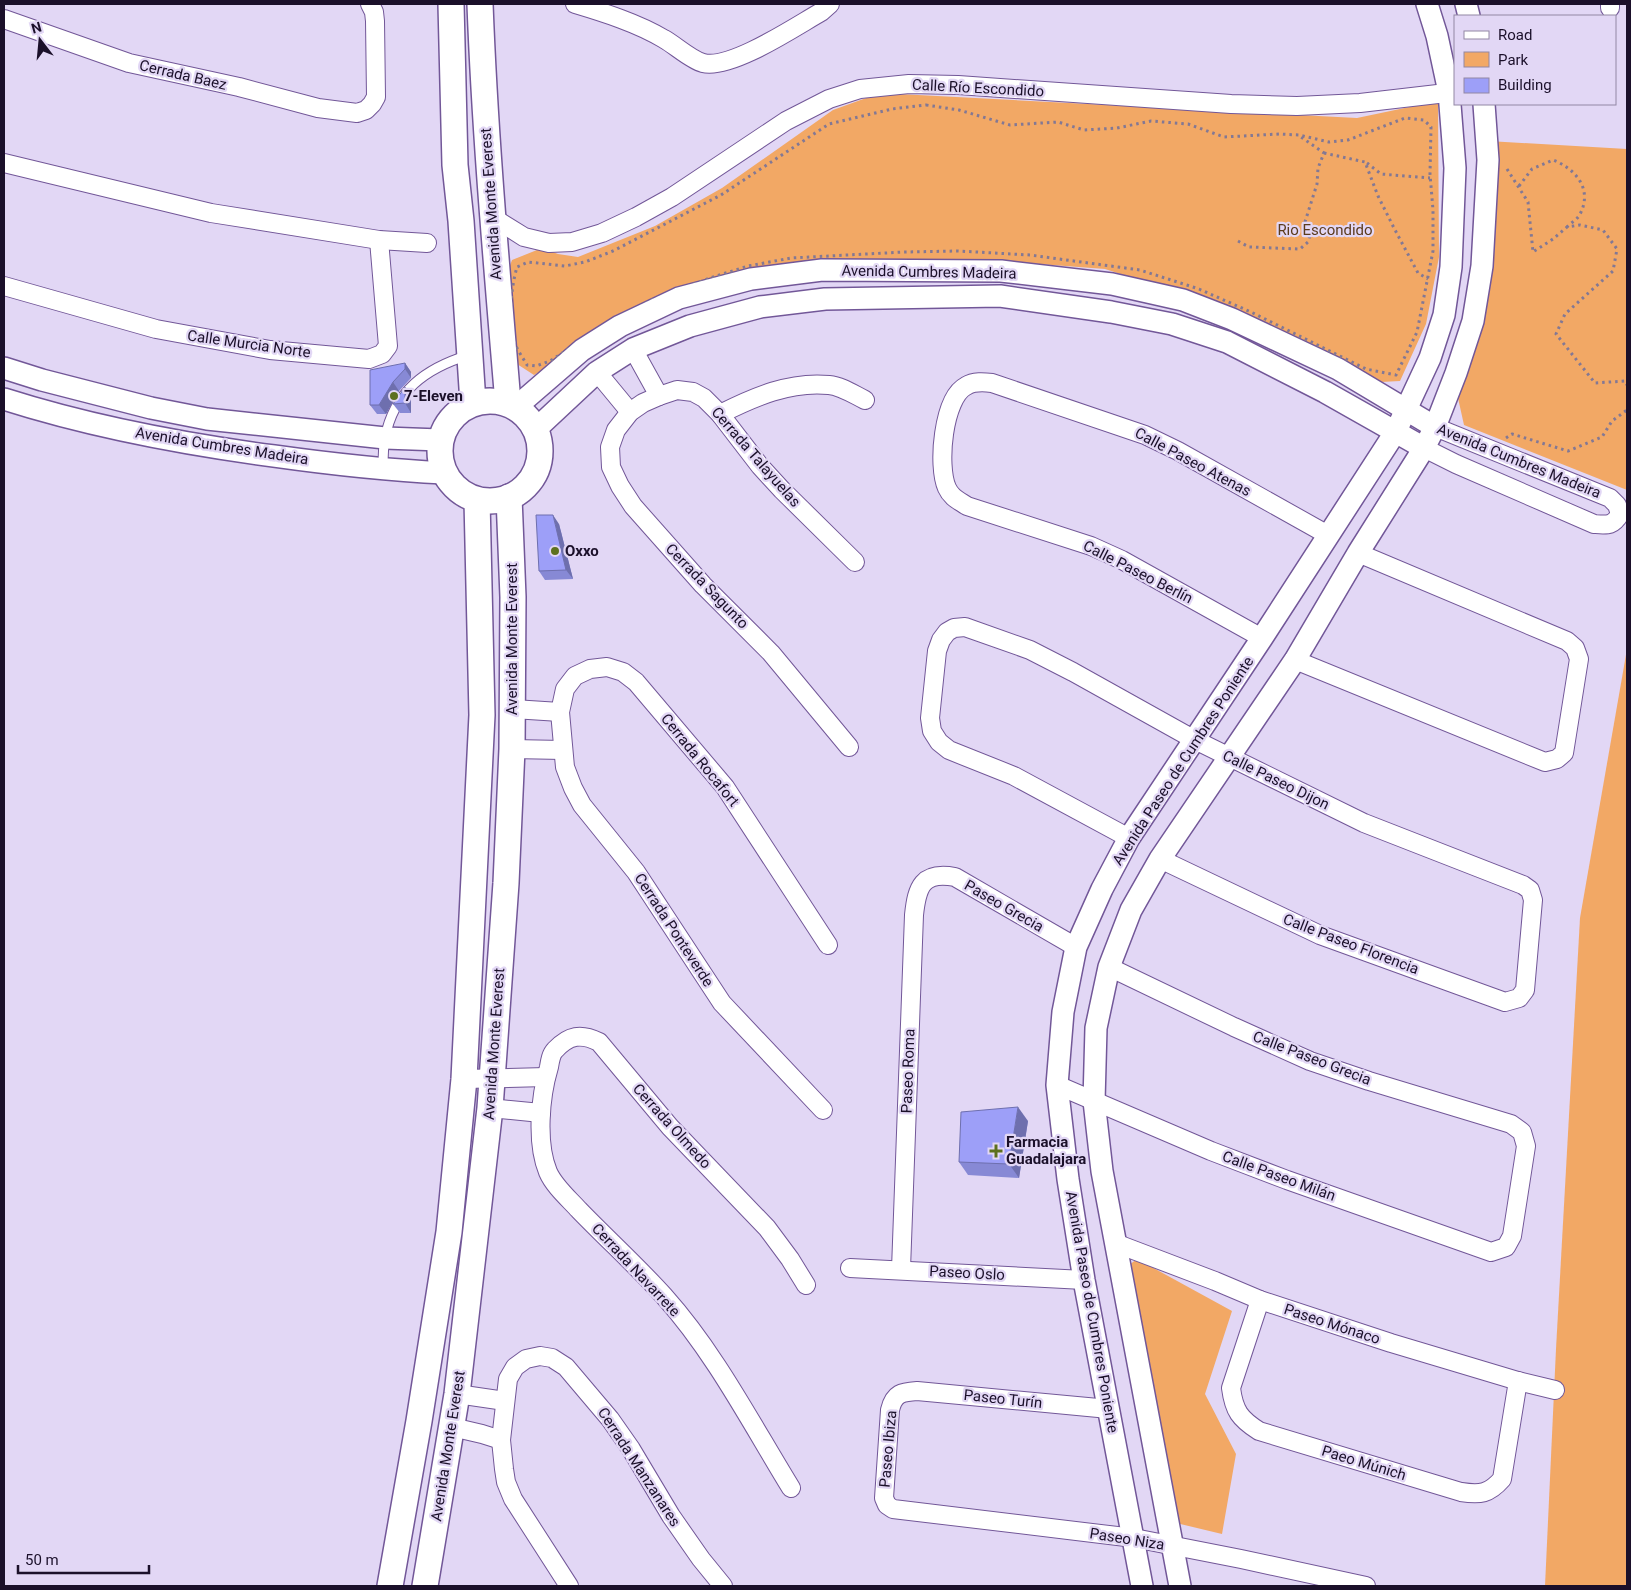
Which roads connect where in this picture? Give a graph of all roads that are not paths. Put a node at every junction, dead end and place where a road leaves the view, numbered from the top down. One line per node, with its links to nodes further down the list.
1 (370, 4): 7 (street, Cerrada Baez)
2 (451, 4): 20 (main road, Avenida Monte Everest)
3 (480, 4): 11 (main road, Avenida Monte Everest)
4 (575, 4): 6 (street)
5 (1427, 4): 8 (street, Avenida Paseo de Cumbres Poniente)
6 (822, 6)
7 (4, 19)
8 (1452, 92): 11 (street, Calle Río Escondido); 29 (street, Avenida Paseo de Cumbres Poniente)
9 (1484, 105): 31 (street)
10 (4, 162): 12 (street)
11 (492, 217): 28 (main road, Avenida Monte Everest)
12 (380, 240): 13 (street); 16 (street, Calle Murcia Norte)
13 (427, 243)
14 (883, 270): 15 (street, Avenida Cumbres Madeira); 18 (street); 28 (street, Avenida Cumbres Madeira)
15 (1001, 271): 17 (street); 29 (street, Avenida Cumbres Madeira)
16 (4, 286)
17 (1000, 296): 18 (street, Avenida Cumbres Madeira); 33 (street, Avenida Cumbres Madeira)
18 (884, 298): 19 (street, Avenida Cumbres Madeira)
19 (633, 348): 22 (street, Avenida Cumbres Madeira); 27 (street)
20 (469, 354): 26 (main road, Avenida Monte Everest); 34 (lane)
21 (4, 368): 34 (street, Avenida Cumbres Madeira)
22 (597, 372): 27 (street); 32 (street, Avenida Cumbres Madeira)
23 (966, 385): 41 (street, Calle Paseo Atenas); 44 (street, Calle Paseo Berlín)
24 (4, 398): 37 (street, Avenida Cumbres Madeira)
25 (865, 400): 30 (street)
26 (472, 403): 28 (main road); 35 (main road)
27 (644, 403): 30 (street, Cerrada Talayuelas); 49 (street, Cerrada Sagunto)
28 (512, 405): 32 (main road)
29 (1405, 409): 31 (street, Avenida Cumbres Madeira); 33 (street, Avenida Paseo de Cumbres Poniente)
30 (720, 414): 43 (street, Cerrada Talayuelas)
31 (1435, 427): 36 (street); 36 (street, Avenida Cumbres Madeira)
32 (536, 429): 39 (main road)
33 (1396, 431): 36 (street, Avenida Cumbres Madeira); 41 (street, Avenida Paseo de Cumbres Poniente)
34 (385, 438): 35 (street, Avenida Cumbres Madeira); 37 (lane)
35 (440, 440): 38 (main road)
36 (1424, 448): 42 (street)
37 (382, 470): 38 (street, Avenida Cumbres Madeira)
38 (444, 472): 40 (main road)
39 (509, 497): 40 (main road); 46 (main road, Avenida Monte Everest)
40 (477, 500): 56 (main road, Avenida Monte Everest)
41 (1328, 535): 44 (street, Avenida Paseo de Cumbres Poniente)
42 (1358, 554): 45 (street); 45 (street)
43 (855, 562)
44 (1262, 638): 48 (street, Avenida Paseo de Cumbres Poniente)
45 (1295, 660): 52 (street)
46 (513, 710): 47 (street); 50 (main road, Avenida Monte Everest)
47 (561, 720): 51 (street, Cerrada Ponteverde); 58 (street, Cerrada Rocafort)
48 (1195, 740): 52 (street, Calle Paseo Dijon); 53 (street, Avenida Paseo de Cumbres Poniente); 53 (street, Calle Paseo Dijon)
49 (849, 747)
50 (512, 749): 51 (street); 57 (main road, Avenida Monte Everest)
51 (563, 750): 69 (street, Cerrada Ponteverde)
52 (1230, 756): 54 (street); 61 (street, Calle Paseo Dijon)
53 (1129, 838): 59 (street, Avenida Paseo de Cumbres Poniente)
54 (1160, 859): 60 (street); 61 (street, Calle Paseo Florencia)
55 (930, 878): 59 (street, Paseo Grecia); 76 (street, Paseo Roma)
56 (474, 879): 57 (main road); 64 (main road, Avenida Monte Everest)
57 (506, 883): 63 (main road, Avenida Monte Everest)
58 (828, 945)
59 (1076, 947): 65 (street, Avenida Paseo de Cumbres Poniente)
60 (1109, 967): 67 (street); 74 (street, Calle Paseo Grecia)
61 (1519, 998)
62 (546, 1077): 63 (street); 66 (street, Cerrada Olmedo); 78 (street, Cerrada Olmedo)
63 (492, 1078): 64 (street); 68 (main road, Avenida Monte Everest)
64 (464, 1079): 71 (main road, Avenida Monte Everest)
65 (1057, 1085): 67 (street, Calle Paseo Milán); 77 (street, Avenida Paseo de Cumbres Poniente)
66 (543, 1095): 70 (street, Cerrada Navarrete)
67 (1094, 1101): 73 (street); 74 (street, Calle Paseo Milán)
68 (490, 1108): 70 (street); 72 (main road, Avenida Monte Everest)
69 (823, 1110)
70 (541, 1113): 88 (street, Cerrada Navarrete)
71 (449, 1232): 72 (main road); 92 (main road, Avenida Monte Everest)
72 (476, 1239): 82 (main road, Avenida Monte Everest)
73 (1115, 1243): 79 (street, Paseo Mónaco); 91 (street)
74 (1506, 1247)
75 (850, 1268): 76 (street, Paseo Oslo)
76 (901, 1269): 77 (street, Paseo Oslo)
77 (1084, 1280): 85 (street, Avenida Paseo de Cumbres Poniente)
78 (806, 1285)
79 (1260, 1300): 80 (street, Paseo Mónaco); 80 (street, Paeo Múnich)
80 (1518, 1381): 81 (street, Paseo Mónaco)
81 (1555, 1390)
82 (457, 1394): 84 (street); 86 (main road, Avenida Monte Everest)
83 (898, 1395): 85 (street, Paseo Turín); 89 (street, Paseo Ibiza)
84 (505, 1401): 87 (street, Cerrada Manzanares); 95 (street, Cerrada Manzanares)
85 (1108, 1409): 90 (street, Avenida Paseo de Cumbres Poniente)
86 (452, 1427): 87 (street); 93 (main road, Avenida Monte Everest)
87 (501, 1440): 94 (street, Cerrada Manzanares)
88 (791, 1488)
89 (887, 1505): 90 (street, Paseo Niza)
90 (1134, 1538): 91 (street, Paseo Niza); 96 (street, Avenida Paseo de Cumbres Poniente)
91 (1173, 1546): 97 (street); 98 (street, Paseo Niza)
92 (390, 1586)
93 (425, 1586)
94 (569, 1586)
95 (723, 1586)
96 (1142, 1586)
97 (1180, 1586)
98 (1366, 1586)

